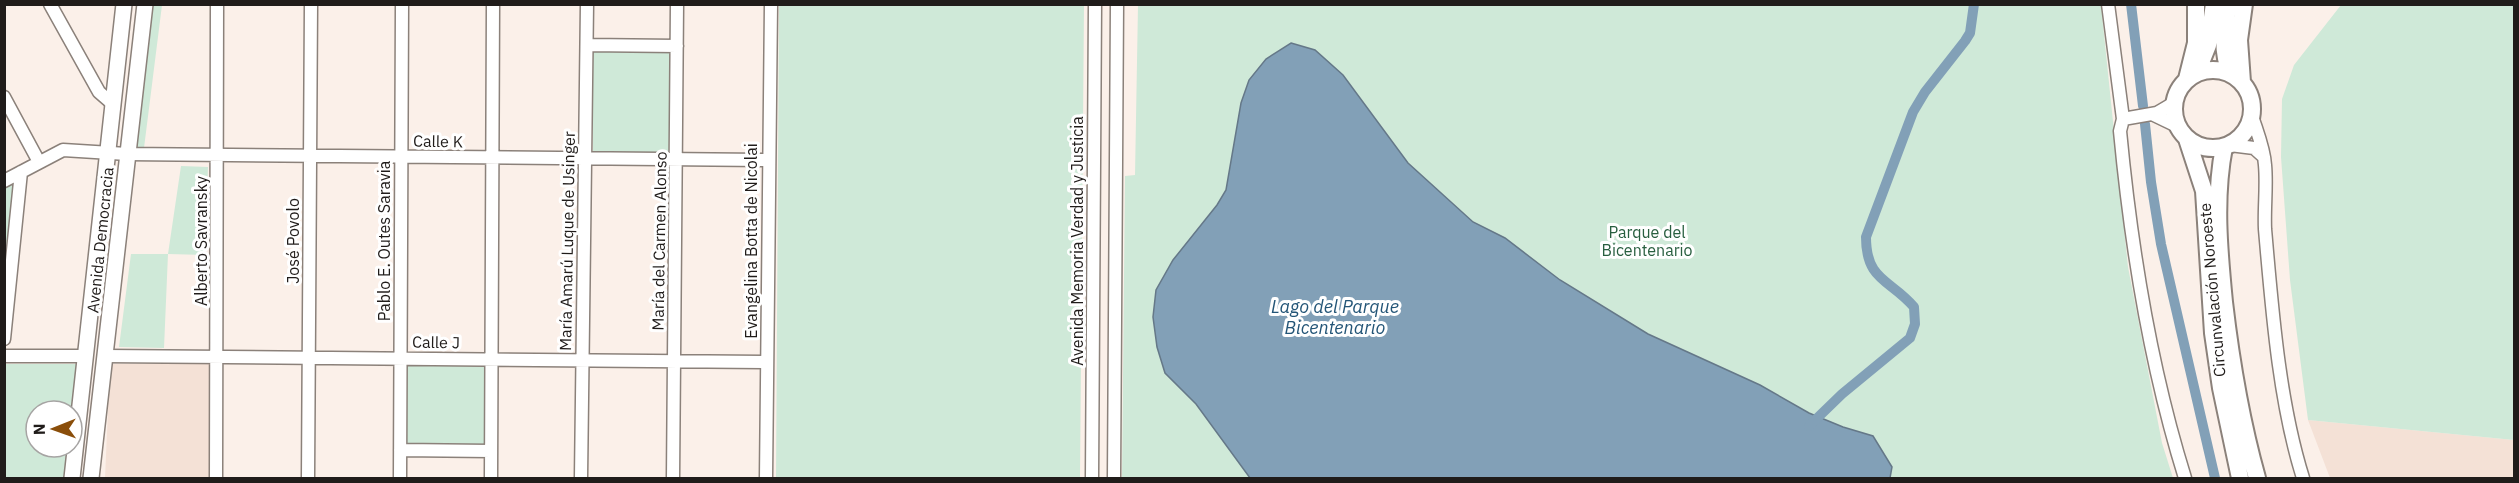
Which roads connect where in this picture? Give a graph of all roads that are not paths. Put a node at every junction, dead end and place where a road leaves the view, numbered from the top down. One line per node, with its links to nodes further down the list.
1 (50, 4): 24 (street)
2 (124, 4): 24 (main road, Avenida Democracia)
3 (145, 4): 31 (main road, Avenida Democracia)
4 (217, 4): 32 (street, Alberto Savransky)
5 (310, 4): 33 (street, José Povolo)
6 (402, 4): 34 (street, Pablo E. Outes Saravia)
7 (493, 4): 35 (street)
8 (587, 4): 18 (street, María Amarú Luque de Usinger)
9 (678, 4): 19 (street, María del Carmen Alonso)
10 (771, 4): 39 (street, Evangelina Botta de Nicolai)
11 (1095, 4): 66 (street, Avenida Memoria Verdad y Justicia)
12 (1117, 4): 67 (street)
13 (2108, 4): 27 (street)
14 (2196, 4): 20 (highway)
15 (2214, 4): 20 (highway)
16 (2228, 4): 21 (highway)
17 (2244, 4): 21 (highway)
18 (587, 45): 19 (street); 36 (street, María Amarú Luque de Usinger)
19 (677, 46): 38 (street, María del Carmen Alonso)
20 (2191, 76): 21 (highway); 23 (highway)
21 (2237, 78): 26 (highway)
22 (4, 97): 40 (street)
23 (2174, 104): 25 (street); 28 (highway)
24 (114, 105): 30 (main road, Avenida Democracia)
25 (2152, 114): 27 (street); 28 (street)
26 (2252, 116): 29 (highway); 37 (street)
27 (2123, 119): 68 (street)
28 (2182, 133): 29 (highway); 69 (highway, Circunvalación Noroeste)
29 (2227, 146): 37 (street); 70 (highway, Circunvalación Noroeste)
30 (109, 153): 31 (street, Calle K); 40 (street, Calle K); 46 (main road, Avenida Democracia)
31 (127, 153): 32 (street, Calle K); 47 (main road, Avenida Democracia)
32 (218, 155): 33 (street, Calle K); 50 (street, Alberto Savransky)
33 (310, 156): 34 (street, Calle K); 48 (street, José Povolo)
34 (401, 157): 35 (street, Calle K); 49 (street, Pablo E. Outes Saravia)
35 (492, 158): 36 (street, Calle K); 51 (street)
36 (585, 158): 38 (street, Calle K); 52 (street, María Amarú Luque de Usinger)
37 (2265, 158): 71 (street)
38 (676, 160): 39 (street, Calle K); 53 (street, María del Carmen Alonso)
39 (768, 160): 54 (street, Evangelina Botta de Nicolai)
40 (39, 162): 41 (street, Calle K)
41 (21, 172): 42 (street, Calle K); 43 (street)
42 (4, 181)
43 (8, 267): 44 (street)
44 (4, 339)
45 (4, 356): 46 (street)
46 (86, 356): 57 (main road, Avenida Democracia)
47 (105, 356): 50 (street, Calle J); 58 (main road, Avenida Democracia)
48 (309, 358): 49 (street, Calle J); 50 (street, Calle J); 60 (street, José Povolo)
49 (399, 358): 51 (street, Calle J); 55 (street, Pablo E. Outes Saravia)
50 (218, 359): 59 (street, Alberto Savransky)
51 (491, 359): 52 (street, Calle J); 56 (street)
52 (582, 360): 53 (street, Calle J); 63 (street, María Amarú Luque de Usinger)
53 (674, 361): 54 (street, Calle J); 64 (street, María del Carmen Alonso)
54 (767, 362): 65 (street, Evangelina Botta de Nicolai)
55 (400, 450): 56 (street); 61 (street, Pablo E. Outes Saravia)
56 (491, 451): 62 (street)
57 (72, 478)
58 (91, 478)
59 (216, 478)
60 (308, 478)
61 (400, 478)
62 (491, 478)
63 (581, 478)
64 (673, 478)
65 (766, 478)
66 (1092, 478)
67 (1114, 478)
68 (2185, 478)
69 (2240, 478)
70 (2257, 478)
71 (2303, 478)

